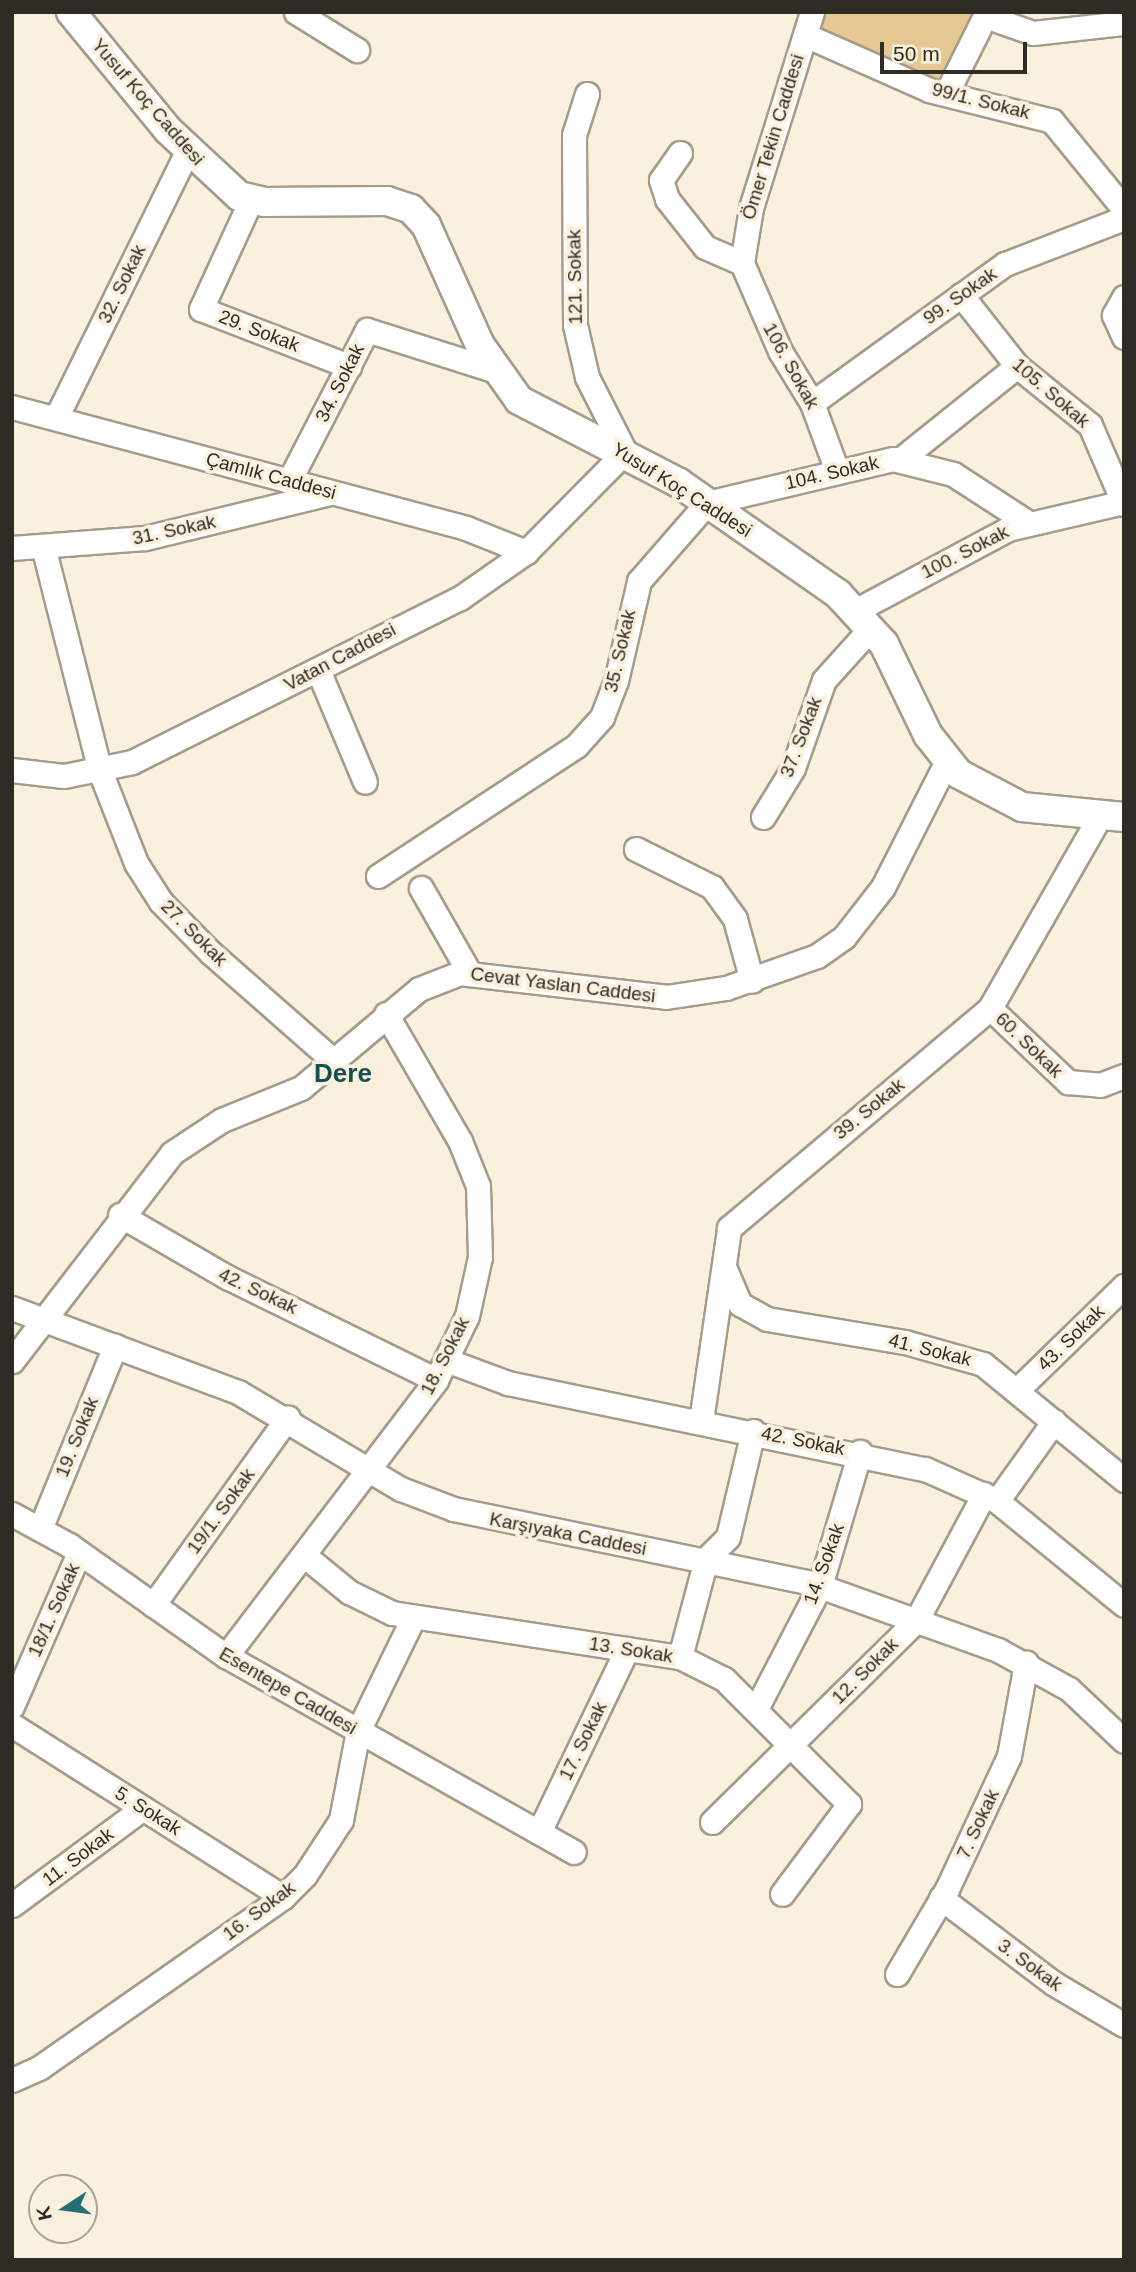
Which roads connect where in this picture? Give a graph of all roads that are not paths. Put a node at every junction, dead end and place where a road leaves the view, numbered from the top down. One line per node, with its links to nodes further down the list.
1 (71, 12): 10 (street, Yusuf Koç Caddesi)
2 (296, 12): 7 (street)
3 (812, 12): 6 (street, Ömer Tekin Caddesi)
4 (986, 14): 5 (street); 9 (street)
5 (1124, 23)
6 (805, 35): 9 (street, 99/1. Sokak); 15 (street, Ömer Tekin Caddesi)
7 (357, 50)
8 (587, 94): 25 (street, 121. Sokak)
9 (946, 94): 13 (street, 99/1. Sokak)
10 (188, 150): 12 (street, Yusuf Koç Caddesi); 24 (street, 32. Sokak)
11 (680, 153): 15 (street)
12 (250, 202): 19 (street, 29. Sokak); 21 (street, Yusuf Koç Caddesi)
13 (1124, 209)
14 (1124, 218): 16 (street, 99. Sokak)
15 (742, 263): 22 (street, 106. Sokak)
16 (961, 295): 20 (street, 105. Sokak); 22 (street, 99. Sokak)
17 (1124, 297): 18 (street)
18 (1124, 337)
19 (349, 366): 21 (street, 34. Sokak); 28 (street, 34. Sokak)
20 (1017, 366): 26 (street); 31 (street, 105. Sokak)
21 (496, 371): 25 (street, Yusuf Koç Caddesi)
22 (812, 403): 27 (street, 106. Sokak)
23 (12, 407): 24 (street, Çamlık Caddesi)
24 (56, 418): 28 (street, Çamlık Caddesi)
25 (625, 452): 30 (street, Yusuf Koç Caddesi); 35 (street, Vatan Caddesi)
26 (901, 459): 27 (street, 104. Sokak); 32 (street, 104. Sokak)
27 (836, 471): 30 (street, 104. Sokak)
28 (289, 481): 29 (street, Çamlık Caddesi)
29 (333, 492): 34 (street, 31. Sokak); 35 (street, Çamlık Caddesi)
30 (707, 503): 36 (street, Yusuf Koç Caddesi); 45 (street, 35. Sokak)
31 (1123, 503): 32 (street, 100. Sokak)
32 (1027, 522): 36 (street, 100. Sokak)
33 (12, 548): 34 (street, 31. Sokak)
34 (44, 550): 40 (street)
35 (526, 552): 37 (street, Vatan Caddesi)
36 (863, 620): 38 (street, Yusuf Koç Caddesi); 42 (street, 37. Sokak)
37 (318, 670): 40 (street, Vatan Caddesi); 41 (street)
38 (947, 761): 43 (street, Yusuf Koç Caddesi); 48 (street, Cevat Yaslan Caddesi)
39 (12, 770): 40 (street, Vatan Caddesi)
40 (100, 771): 51 (street, 27. Sokak)
41 (365, 782)
42 (763, 817)
43 (1112, 817): 49 (street, 39. Sokak)
44 (636, 849): 48 (street)
45 (379, 876)
46 (421, 888): 47 (street)
47 (470, 974): 48 (street, Cevat Yaslan Caddesi); 50 (street, Cevat Yaslan Caddesi)
48 (752, 981)
49 (990, 1008): 52 (street, 60. Sokak); 54 (street, 39. Sokak)
50 (386, 1014): 51 (street, Cevat Yaslan Caddesi); 60 (street, 18. Sokak)
51 (334, 1061): 53 (street, Cevat Yaslan Caddesi)
52 (1124, 1076)
53 (120, 1216): 57 (street, Cevat Yaslan Caddesi); 60 (street, 42. Sokak)
54 (724, 1267): 61 (street, 41. Sokak); 63 (street, 39. Sokak)
55 (1124, 1286): 61 (street, 43. Sokak)
56 (12, 1308): 57 (street, Karşıyaka Caddesi)
57 (41, 1318): 58 (street, Karşıyaka Caddesi); 59 (street, Cevat Yaslan Caddesi)
58 (115, 1346): 62 (street, Karşıyaka Caddesi); 71 (street, 19. Sokak)
59 (12, 1361)
60 (441, 1370): 63 (street, 42. Sokak); 67 (street, 18. Sokak)
61 (1018, 1389): 64 (street, 41. Sokak)
62 (288, 1417): 67 (street, Karşıyaka Caddesi); 76 (street, 19/1. Sokak)
63 (701, 1421): 65 (street, 42. Sokak)
64 (1054, 1421): 68 (street, 41. Sokak); 69 (street, 12. Sokak)
65 (753, 1431): 66 (street, 42. Sokak); 74 (street)
66 (860, 1452): 69 (street, 42. Sokak); 75 (street, 14. Sokak)
67 (372, 1471): 73 (street, 18. Sokak); 74 (street, Karşıyaka Caddesi)
68 (1124, 1480)
69 (990, 1498): 77 (street, 42. Sokak); 79 (street, 12. Sokak)
70 (12, 1514): 71 (street, Esentepe Caddesi)
71 (40, 1529): 72 (street, Esentepe Caddesi)
72 (79, 1553): 76 (street, Esentepe Caddesi); 84 (street, 18/1. Sokak)
73 (305, 1556): 78 (street, 13. Sokak); 81 (street, 18. Sokak)
74 (706, 1559): 75 (street, Karşıyaka Caddesi); 82 (street)
75 (820, 1586): 79 (street, Karşıyaka Caddesi); 85 (street, 14. Sokak)
76 (153, 1605): 81 (street, Esentepe Caddesi)
77 (1124, 1605)
78 (413, 1618): 80 (street, 13. Sokak); 87 (street, 16. Sokak)
79 (916, 1620): 83 (street, Karşıyaka Caddesi); 89 (street, 12. Sokak)
80 (627, 1649): 82 (street, 13. Sokak); 92 (street, 17. Sokak)
81 (226, 1656): 87 (street, Esentepe Caddesi)
82 (680, 1657): 85 (street, 13. Sokak)
83 (1026, 1663): 88 (street, Karşıyaka Caddesi); 96 (street, 7. Sokak)
84 (12, 1706)
85 (757, 1707): 89 (street, 13. Sokak)
86 (12, 1725): 90 (street, 5. Sokak)
87 (358, 1731): 92 (street, Esentepe Caddesi); 95 (street, 16. Sokak)
88 (1124, 1741)
89 (792, 1743): 91 (street, 12. Sokak); 94 (street, 13. Sokak)
90 (143, 1808): 95 (street, 5. Sokak); 97 (street, 11. Sokak)
91 (712, 1822)
92 (539, 1832): 93 (street, Esentepe Caddesi)
93 (574, 1852)
94 (782, 1894)
95 (284, 1897): 100 (street, 16. Sokak)
96 (941, 1898): 98 (street, 7. Sokak); 99 (street, 3. Sokak)
97 (12, 1905)
98 (897, 1974)
99 (1124, 2025)
100 (12, 2080)

